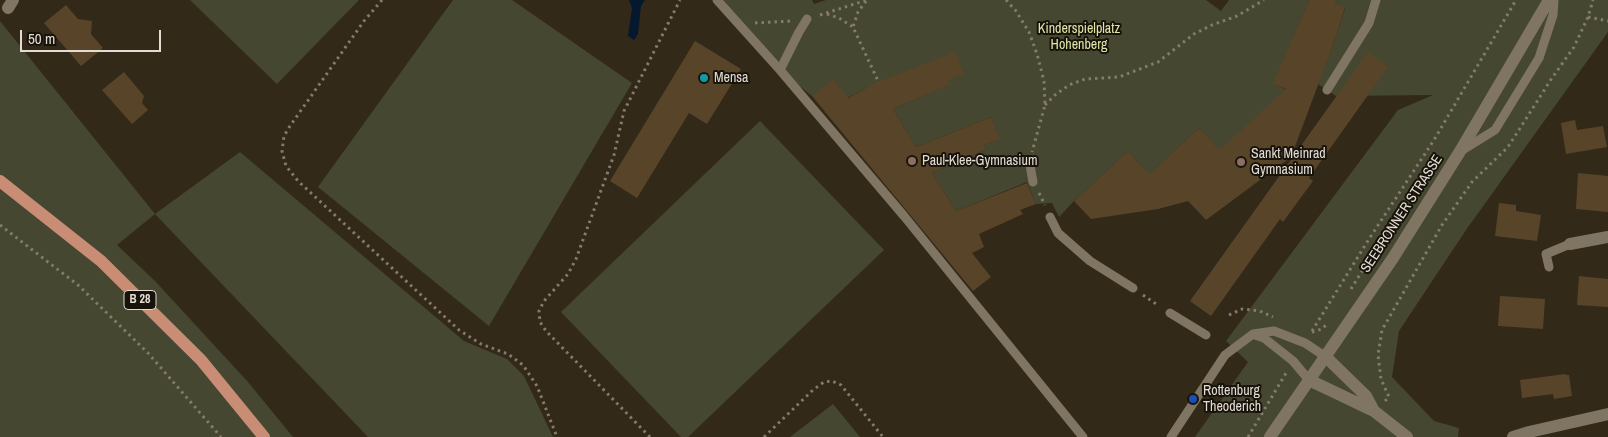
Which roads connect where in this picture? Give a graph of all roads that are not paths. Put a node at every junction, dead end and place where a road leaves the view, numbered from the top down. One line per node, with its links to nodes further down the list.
1 (717, 0): 6 (lane)
2 (1376, 0): 7 (lane)
3 (1549, 0): 8 (street, SEEBRONNER STRASSE)
4 (1554, 0): 8 (lane)
5 (807, 19): 6 (lane)
6 (780, 70): 26 (lane)
7 (1327, 90)
8 (1459, 153): 20 (street, SEEBRONNER STRASSE)
9 (1030, 165): 11 (lane)
10 (0, 181): 25 (main road, B 28)
11 (1033, 182)
12 (1050, 217): 16 (lane)
13 (1608, 238): 14 (street)
14 (1570, 244): 15 (lane)
15 (1549, 268)
16 (1133, 288)
17 (1170, 313): 19 (lane)
18 (1252, 334): 20 (lane); 21 (lane); 24 (lane)
19 (1206, 335)
20 (1326, 356): 21 (street, SEEBRONNER STRASSE); 22 (street)
21 (1309, 380): 22 (street); 27 (street, SEEBRONNER STRASSE)
22 (1374, 412): 28 (street)
23 (1608, 414): 29 (street)
24 (1175, 435)
25 (264, 437)
26 (1083, 437)
27 (1270, 437)
28 (1405, 437)
29 (1513, 437)

